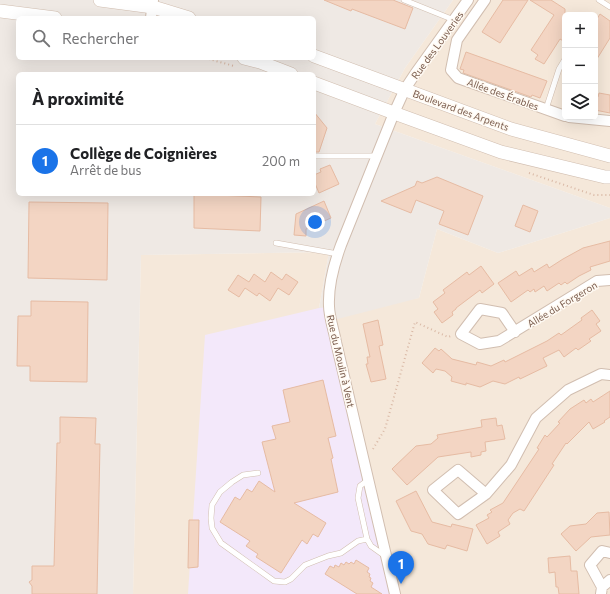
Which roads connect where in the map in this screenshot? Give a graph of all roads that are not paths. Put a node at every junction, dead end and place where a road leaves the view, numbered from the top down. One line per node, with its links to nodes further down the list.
1 (100, 0): 7 (street)
2 (404, 0): 11 (lane)
3 (468, 0): 11 (street, Rue des Louveries)
4 (485, 0): 13 (street, Allée des Érables)
5 (599, 0): 6 (lane)
6 (610, 7)
7 (152, 8): 10 (street)
8 (0, 11): 9 (street)
9 (39, 16)
10 (182, 16)
11 (454, 20): 12 (street, Rue des Louveries)
12 (447, 30): 13 (street); 19 (street, Rue des Louveries)
13 (457, 40): 20 (street, Allée des Érables)
14 (316, 57): 19 (street, Boulevard des Arpents)
15 (252, 60): 17 (street)
16 (562, 64): 20 (lane)
17 (286, 72)
18 (316, 84): 21 (street)
19 (405, 89): 21 (street, Rue du Moulin à Vent); 27 (street, Boulevard des Arpents)
20 (546, 109): 22 (street, Allée des Érables)
21 (394, 113): 26 (street, Rue du Moulin à Vent); 28 (street)
22 (562, 115)
23 (594, 120): 24 (street)
24 (610, 122)
25 (316, 156): 26 (lane)
26 (376, 156): 30 (street, Rue du Moulin à Vent)
27 (610, 156)
28 (610, 177)
29 (276, 244): 30 (lane)
30 (338, 254): 35 (street, Rue du Moulin à Vent)
31 (610, 280): 32 (street, Allée du Forgeron)
32 (515, 332): 32 (street, Allée du Forgeron)
33 (610, 375): 36 (street)
34 (258, 473): 37 (lane)
35 (368, 480): 37 (lane); 39 (street, Rue du Moulin à Vent)
36 (486, 494): 36 (street)
37 (367, 539): 39 (lane)
38 (610, 553): 41 (street)
39 (386, 556): 42 (street, Rue du Moulin à Vent)
40 (610, 580): 41 (street)
41 (601, 590)
42 (395, 594)

